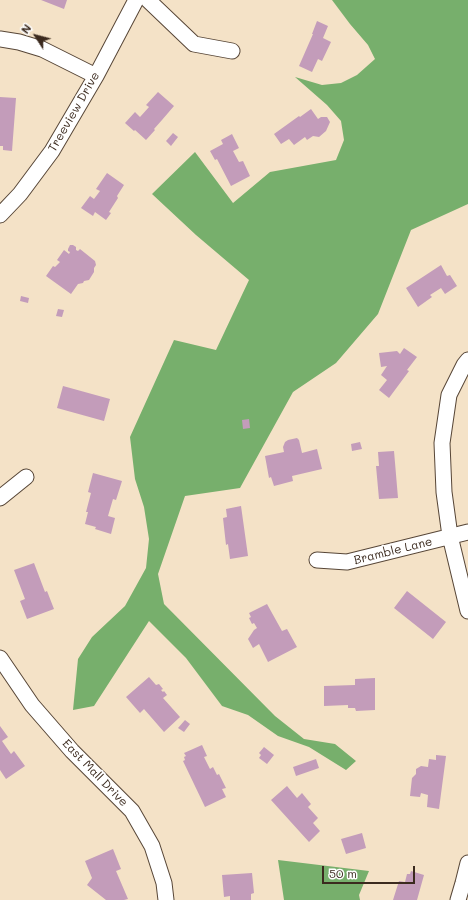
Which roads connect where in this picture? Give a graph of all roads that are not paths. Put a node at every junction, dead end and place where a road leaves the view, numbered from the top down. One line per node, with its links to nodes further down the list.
1 (136, 0): 5 (street, Treeview Drive)
2 (148, 0): 4 (street)
3 (0, 38): 5 (street)
4 (232, 51)
5 (96, 76): 6 (street, Treeview Drive)
6 (0, 214)
7 (468, 360): 11 (street)
8 (26, 476): 9 (street)
9 (0, 498)
10 (468, 532): 11 (street, Bramble Lane)
11 (450, 536): 12 (street, Bramble Lane); 13 (street)
12 (316, 560)
13 (468, 611)
14 (0, 658): 16 (street, East Mall Drive)
15 (468, 863): 17 (street)
16 (166, 900)
17 (458, 900)

